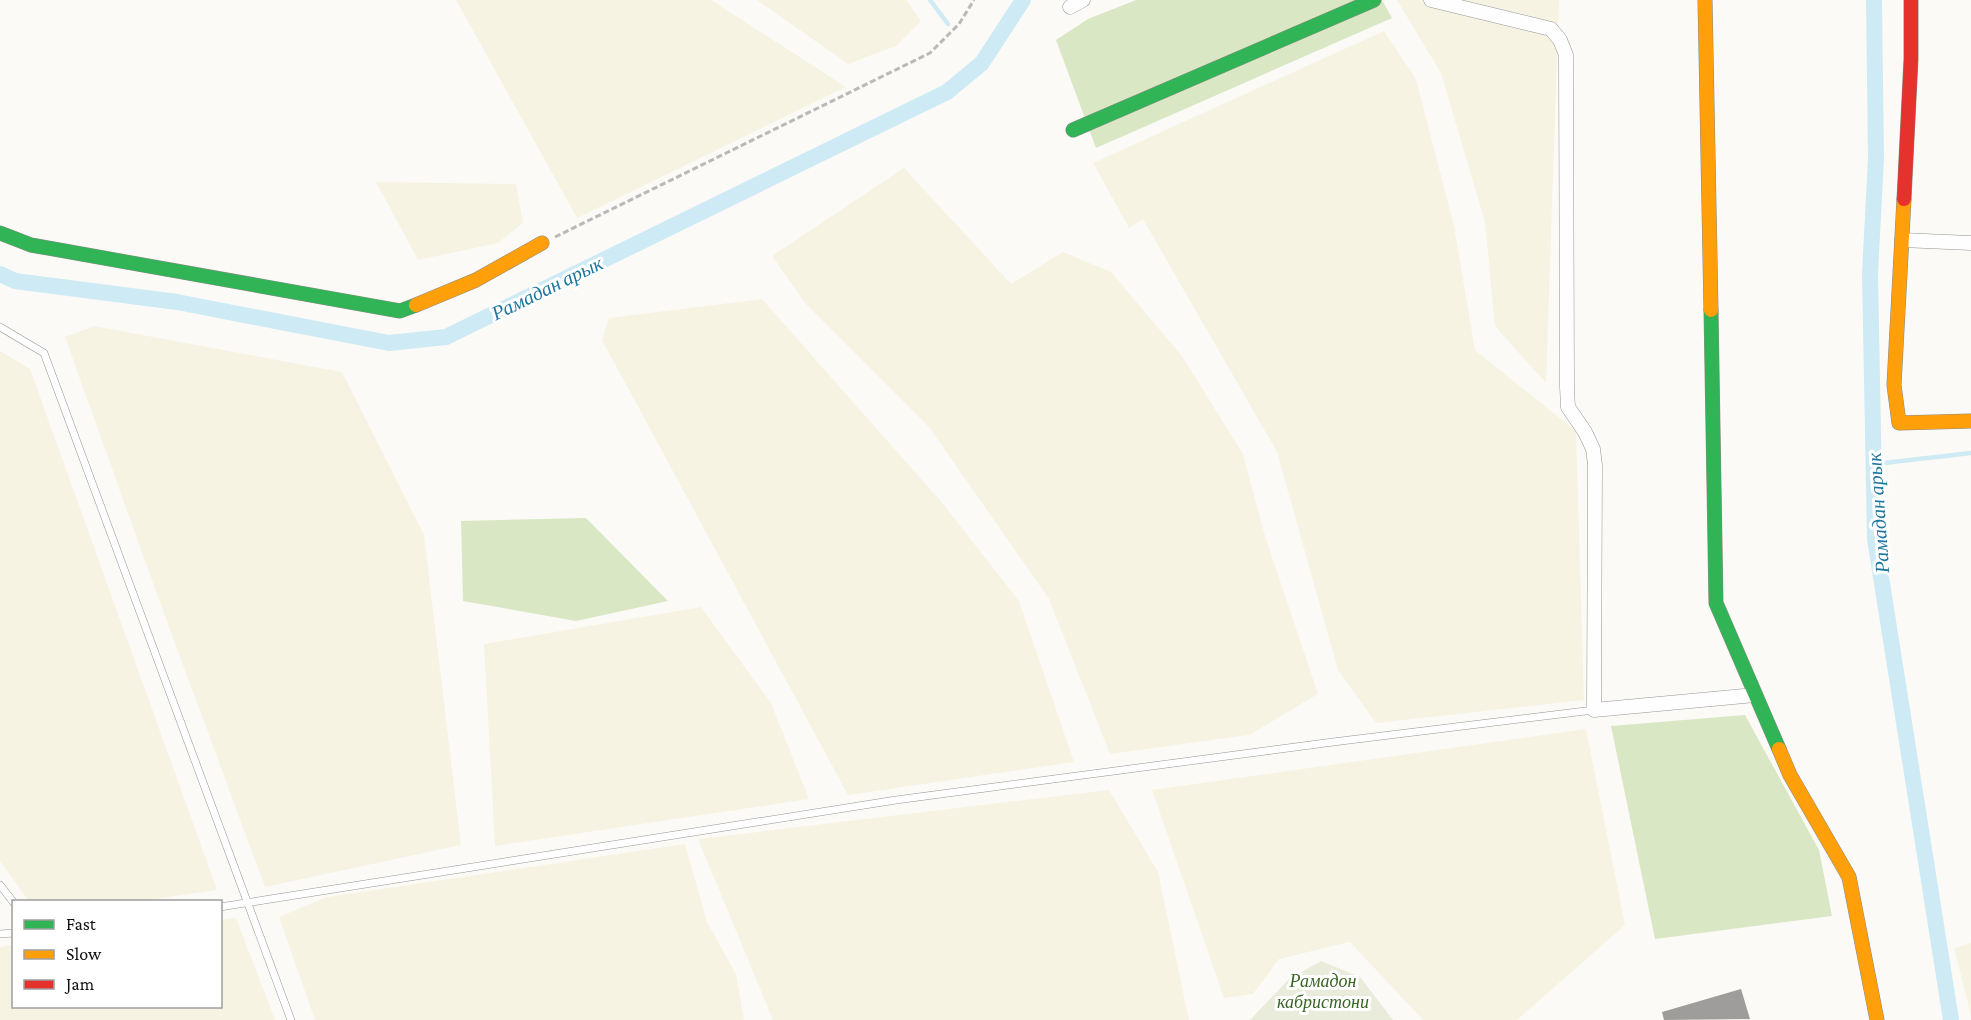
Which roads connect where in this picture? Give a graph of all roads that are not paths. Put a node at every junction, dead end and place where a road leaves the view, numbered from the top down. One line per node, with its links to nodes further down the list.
1 (1374, 0): 5 (street)
2 (1431, 0): 13 (street)
3 (1705, 0): 12 (street)
4 (1911, 0): 7 (street)
5 (1073, 130)
6 (0, 233): 8 (street)
7 (1902, 240): 9 (street); 11 (street)
8 (542, 243)
9 (1971, 243)
10 (0, 327): 16 (lane)
11 (1971, 421)
12 (1755, 695): 13 (street); 19 (street)
13 (1594, 710): 16 (lane)
14 (0, 885): 15 (lane)
15 (12, 900)
16 (248, 903): 17 (lane); 18 (lane)
17 (222, 907)
18 (291, 1020)
19 (1877, 1020)

